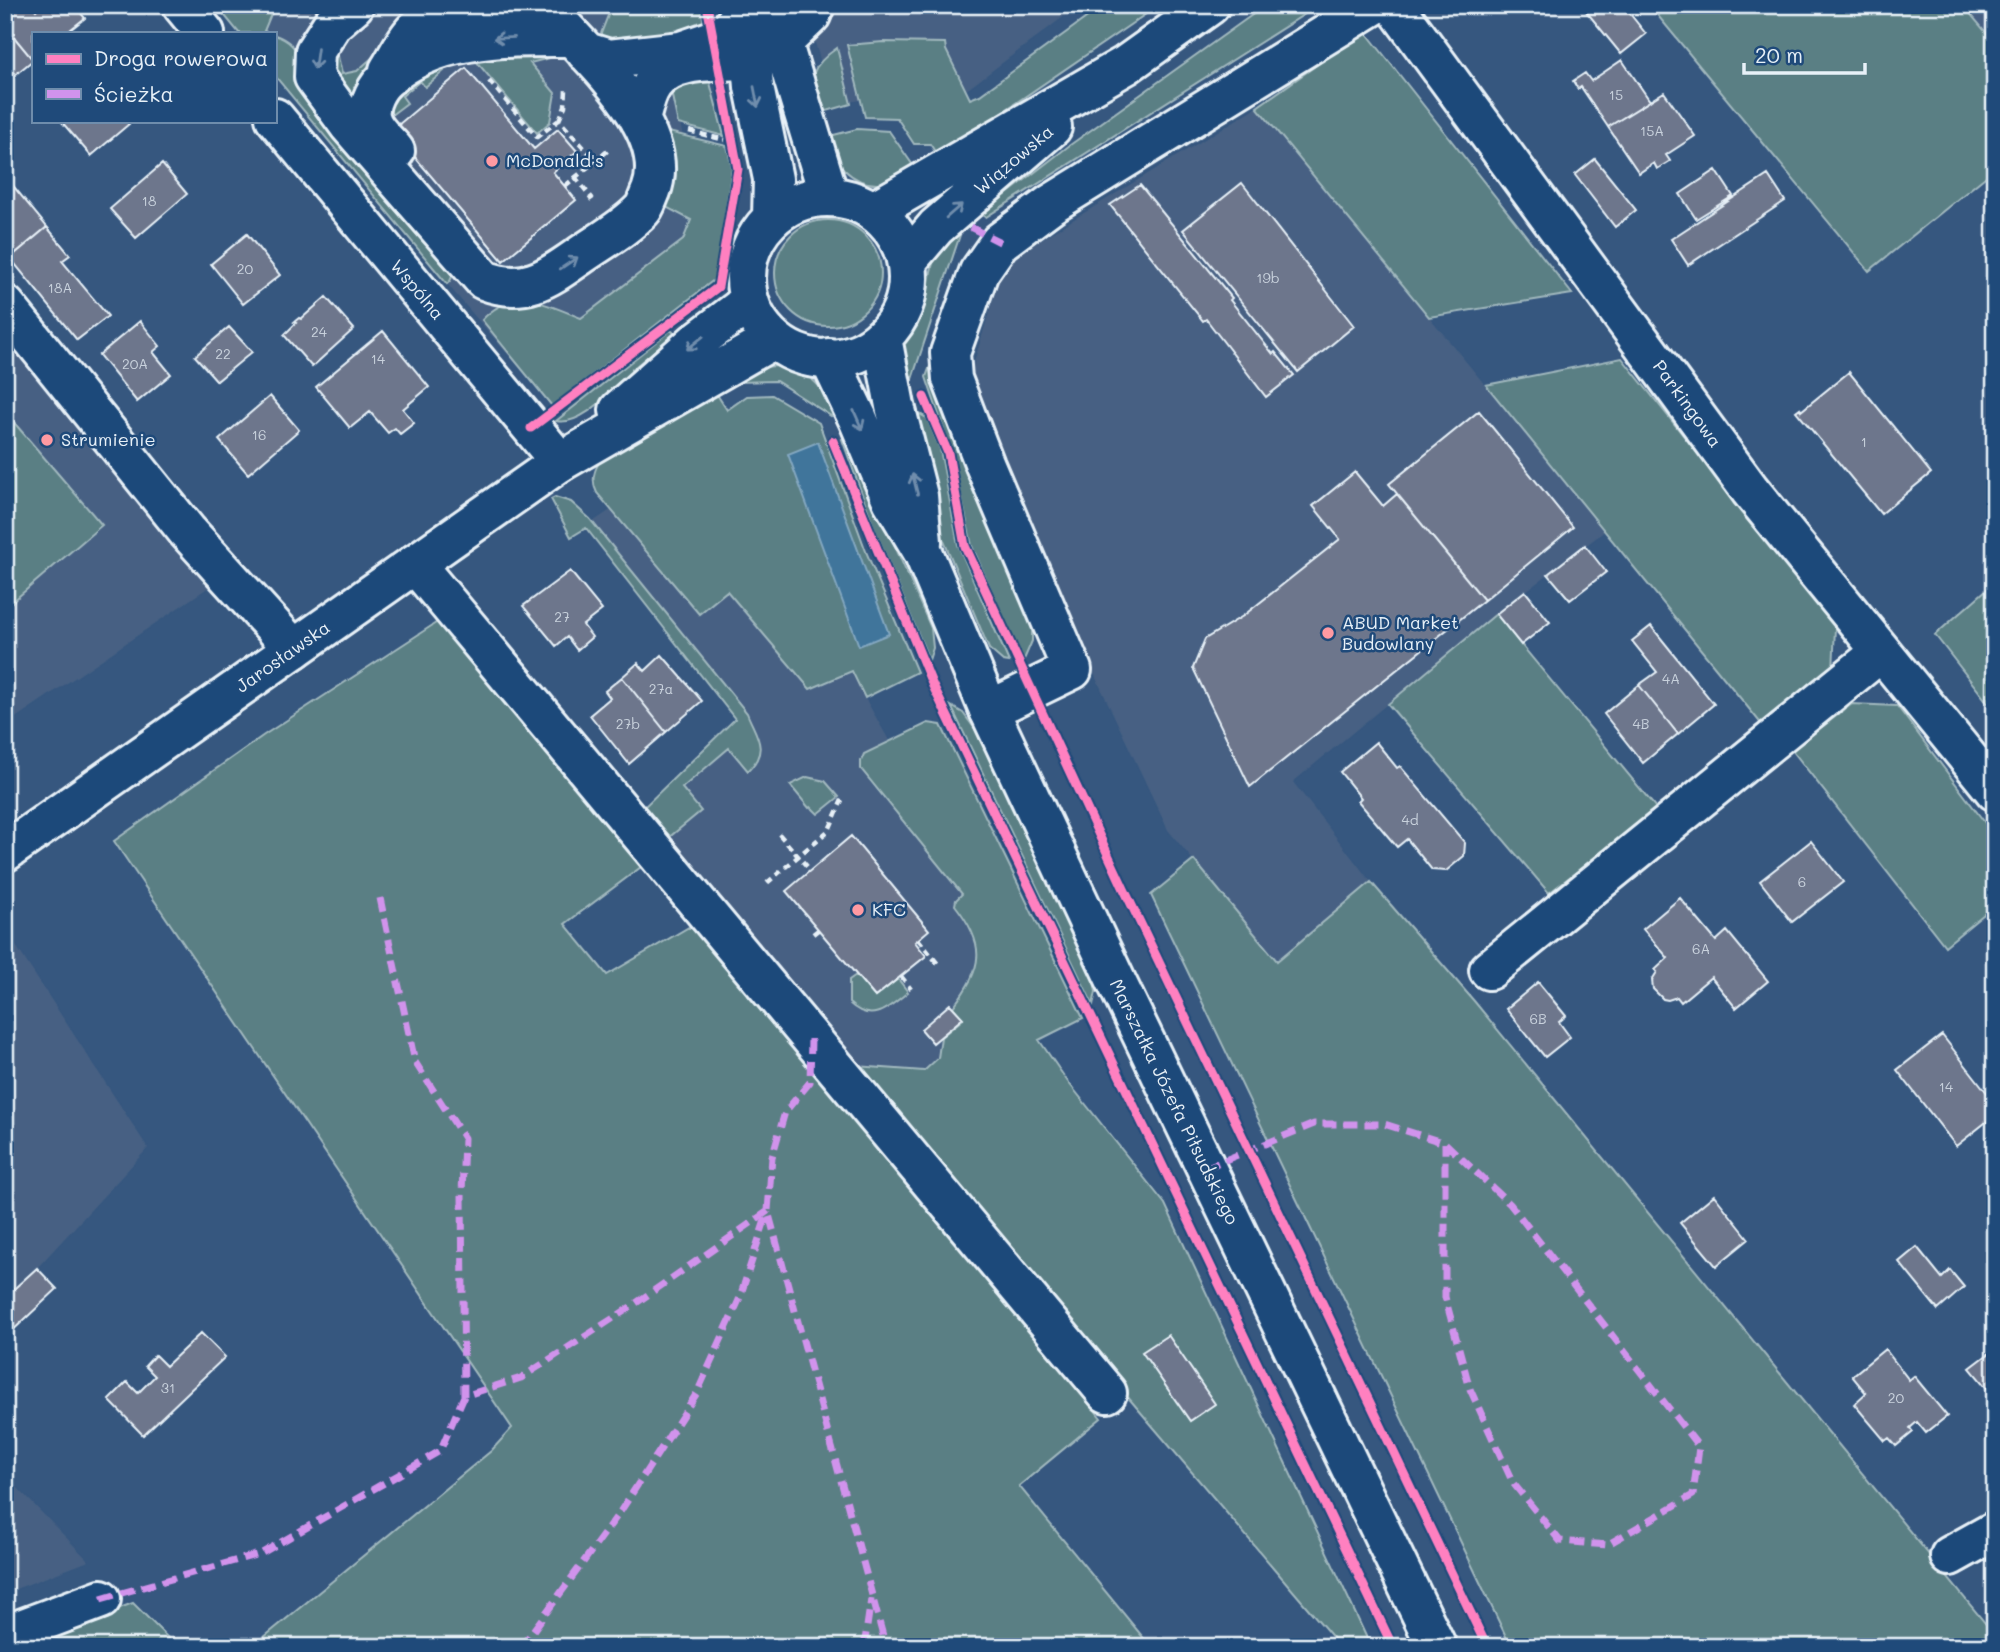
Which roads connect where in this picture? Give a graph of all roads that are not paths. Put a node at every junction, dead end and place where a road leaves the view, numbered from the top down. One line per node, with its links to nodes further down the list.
1 (182, 5): 10 (main road)
2 (354, 5): 20 (main road, one-way to 20)
3 (747, 5): 9 (main road); 11 (main road)
4 (771, 5): 11 (main road)
5 (816, 5): 11 (main road)
6 (1210, 5): 12 (main road, Wiązowska)
7 (1374, 5): 32 (main road)
8 (1394, 5): 31 (main road, Parkingowa)
9 (563, 27): 13 (main road, one-way to 13); 13 (main road); 15 (main road)
10 (204, 32)
11 (767, 51): 15 (main road); 16 (main road); 18 (main road, one-way to 18)
12 (1126, 65): 17 (main road, Wiązowska); 19 (main road, Wiązowska, one-way to 12)
13 (380, 84): 20 (main road)
14 (276, 119): 23 (main road, Wspólna)
15 (640, 120): 20 (main road, one-way to 15)
16 (829, 196): 17 (main road); 18 (main road)
17 (875, 211): 19 (main road)
18 (772, 216): 21 (main road)
19 (908, 260): 24 (main road)
20 (499, 283): 23 (main road)
21 (749, 302): 25 (main road); 27 (main road, Jarosławska, one-way to 27)
22 (5, 305): 30 (main road)
23 (439, 317): 27 (main road, Wspólna)
24 (882, 338): 26 (main road); 28 (main road, Marszałka Józefa Piłsudskiego, one-way to 24)
25 (774, 339): 26 (main road); 27 (main road, Jarosławska)
26 (829, 358): 28 (main road, Marszałka Józefa Piłsudskiego, one-way to 28)
27 (561, 462): 29 (main road, Jarosławska)
28 (923, 552): 32 (main road, Marszałka Józefa Piłsudskiego)
29 (415, 564): 30 (main road, Jarosławska); 36 (main road)
30 (294, 649): 34 (main road, Jarosławska)
31 (1881, 652): 33 (main road, Parkingowa); 35 (main road)
32 (989, 710): 41 (main road, Marszałka Józefa Piłsudskiego)
33 (1995, 791)
34 (5, 852)
35 (1489, 970)
36 (1107, 1393)
37 (1995, 1531): 38 (main road)
38 (1950, 1556)
39 (101, 1599): 40 (main road)
40 (5, 1635)
41 (1437, 1647)

